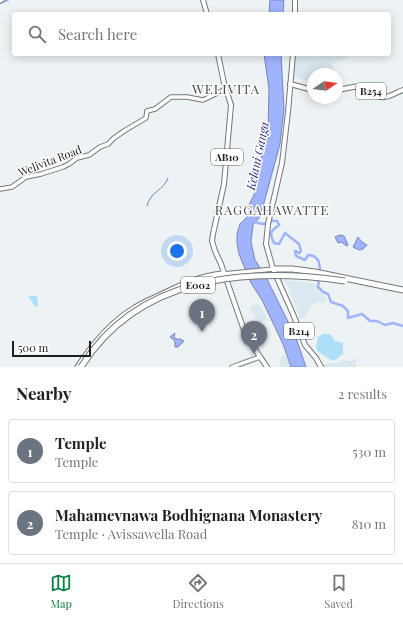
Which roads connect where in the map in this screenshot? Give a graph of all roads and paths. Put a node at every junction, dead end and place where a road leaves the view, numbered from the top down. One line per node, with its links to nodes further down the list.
1 (203, 0): 3 (main road)
2 (295, 0): 4 (main road)
3 (206, 12)
4 (295, 12)
5 (218, 56): 9 (main road, AB10)
6 (293, 56): 7 (main road, B214)
7 (290, 84): 8 (main road); 13 (main road, B214)
8 (307, 88)
9 (226, 89): 12 (street, Welivita Road); 14 (main road, AB10)
10 (343, 89): 11 (main road, B254)
11 (403, 90)
12 (0, 189)
13 (274, 269): 14 (street); 15 (main road, B214); 16 (highway)
14 (223, 274): 17 (main road, AB10); 19 (highway)
15 (278, 277): 16 (highway, bridge); 17 (street, bridge); 25 (main road, B214)
16 (345, 280): 18 (highway, E002); 19 (highway, E002, bridge); 20 (highway, E002, bridge)
17 (226, 281): 20 (highway); 21 (main road, AB10)
18 (403, 291)
19 (164, 293): 22 (highway, E002, bridge)
20 (160, 298): 22 (highway, E002, bridge)
21 (260, 357): 23 (street); 24 (main road, AB10)
22 (80, 367)
23 (232, 367)
24 (266, 367)
25 (321, 367)

